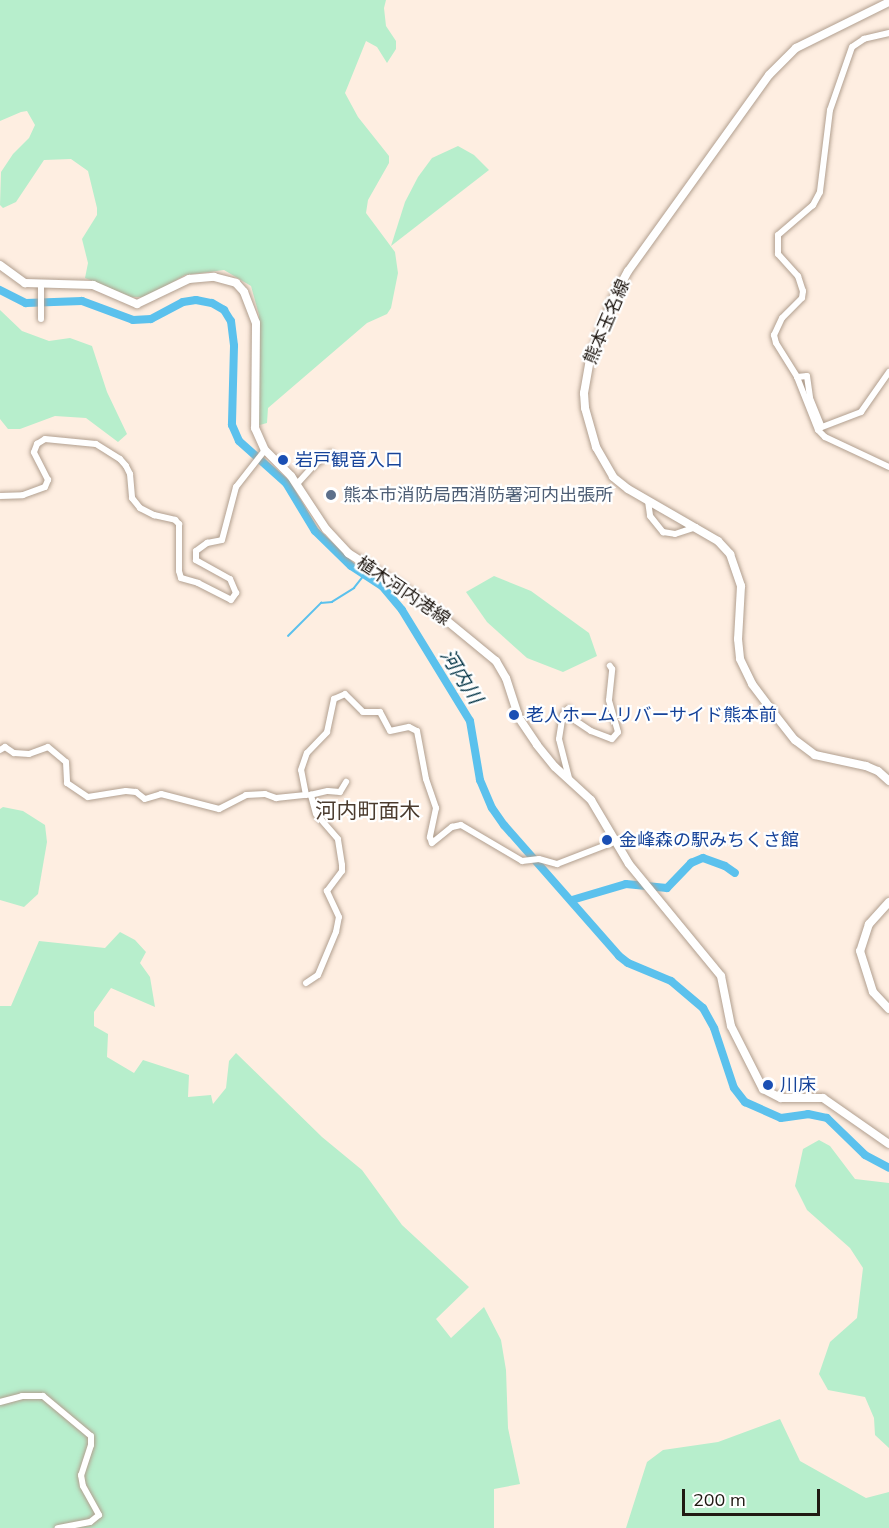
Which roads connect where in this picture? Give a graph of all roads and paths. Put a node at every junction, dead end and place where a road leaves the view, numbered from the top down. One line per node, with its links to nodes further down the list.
1 (889, 2): 13 (main road, 熊本玉名線)
2 (889, 33): 7 (street)
3 (0, 265): 4 (main road, 植木河内港線)
4 (41, 284): 5 (street); 8 (main road, 植木河内港線)
5 (40, 319)
6 (889, 372): 7 (street)
7 (797, 377): 10 (street)
8 (263, 452): 11 (main road, 植木河内港線); 12 (street)
9 (331, 453): 11 (street)
10 (889, 467)
11 (297, 484): 17 (main road, 植木河内港線)
12 (0, 496)
13 (648, 501): 14 (main road, 熊本玉名線); 14 (street)
14 (696, 527): 19 (main road, 熊本玉名線)
15 (610, 666): 17 (street)
16 (0, 750): 20 (street)
17 (569, 778): 21 (main road, 植木河内港線)
18 (346, 782): 20 (street)
19 (889, 782)
20 (309, 795): 21 (street); 23 (street)
21 (614, 842): 25 (main road, 植木河内港線)
22 (889, 902): 24 (main road)
23 (306, 983)
24 (889, 1010)
25 (889, 1144)
26 (0, 1402): 27 (street)
27 (58, 1528)

